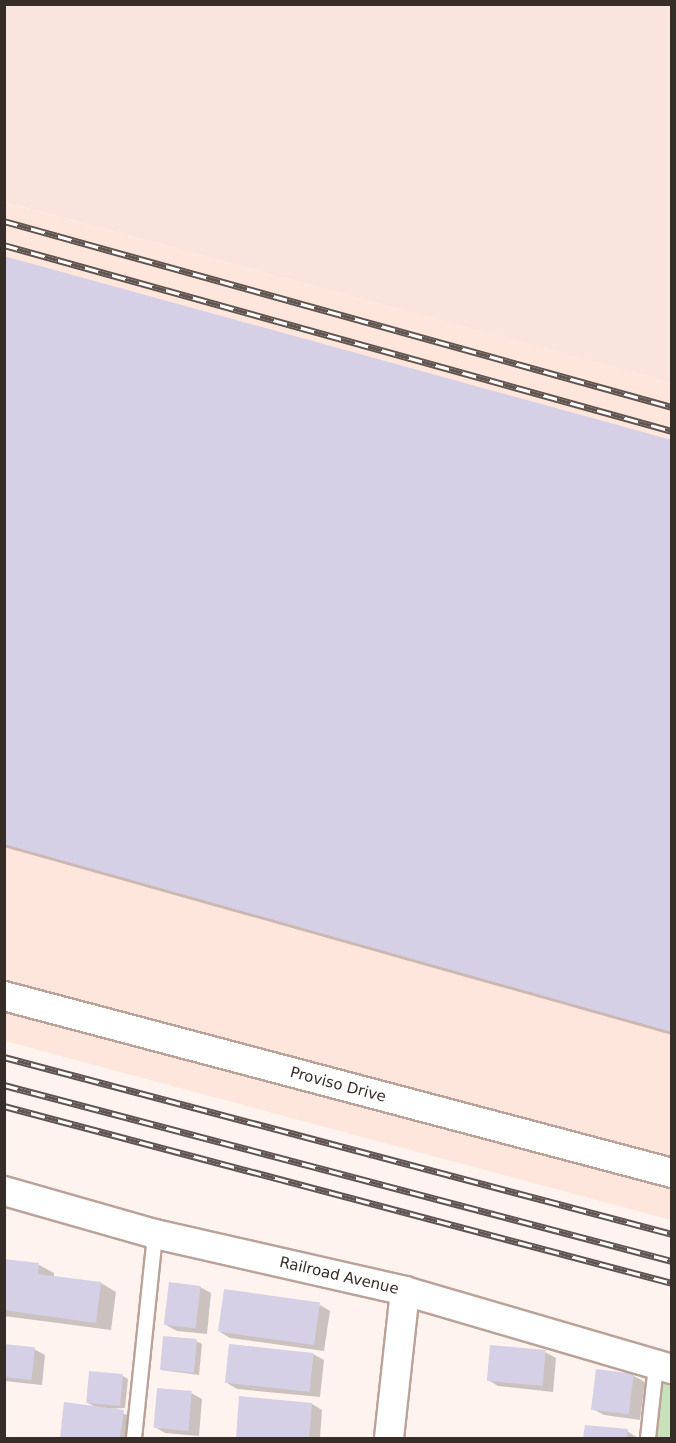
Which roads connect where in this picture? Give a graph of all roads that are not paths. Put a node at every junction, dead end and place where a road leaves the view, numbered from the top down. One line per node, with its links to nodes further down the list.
1 (4, 996): 2 (street, Proviso Drive)
2 (672, 1173)
3 (4, 1191): 4 (street, Railroad Avenue)
4 (155, 1234): 5 (street, Railroad Avenue); 7 (lane)
5 (405, 1291): 6 (street, Railroad Avenue); 8 (street)
6 (664, 1368): 9 (lane)
7 (134, 1438)
8 (389, 1438)
9 (648, 1438)

